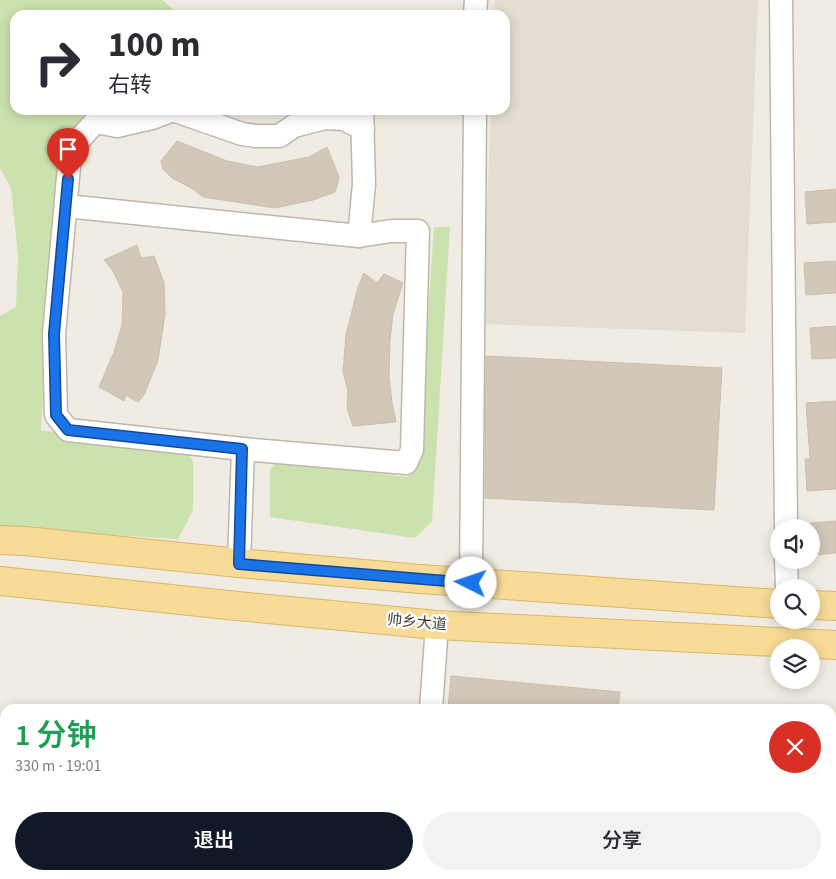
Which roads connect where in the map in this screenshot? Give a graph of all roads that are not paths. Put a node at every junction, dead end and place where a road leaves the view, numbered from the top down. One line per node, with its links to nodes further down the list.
1 (781, 0): 11 (street)
2 (105, 115): 7 (street)
3 (160, 115): 7 (street)
4 (187, 115): 6 (street)
5 (475, 115): 15 (street)
6 (363, 120): 9 (street)
7 (96, 122): 8 (street)
8 (66, 206): 9 (street); 10 (street)
9 (359, 236): 10 (street)
10 (242, 449): 13 (street)
11 (786, 519)
12 (0, 540): 13 (main road)
13 (239, 564): 15 (main road)
14 (0, 581): 19 (main road, 帅乡大道)
15 (471, 583): 16 (main road)
16 (770, 603)
17 (820, 605): 18 (main road)
18 (836, 606)
19 (437, 625): 20 (main road, 帅乡大道); 21 (street)
20 (836, 645)
21 (431, 704)

